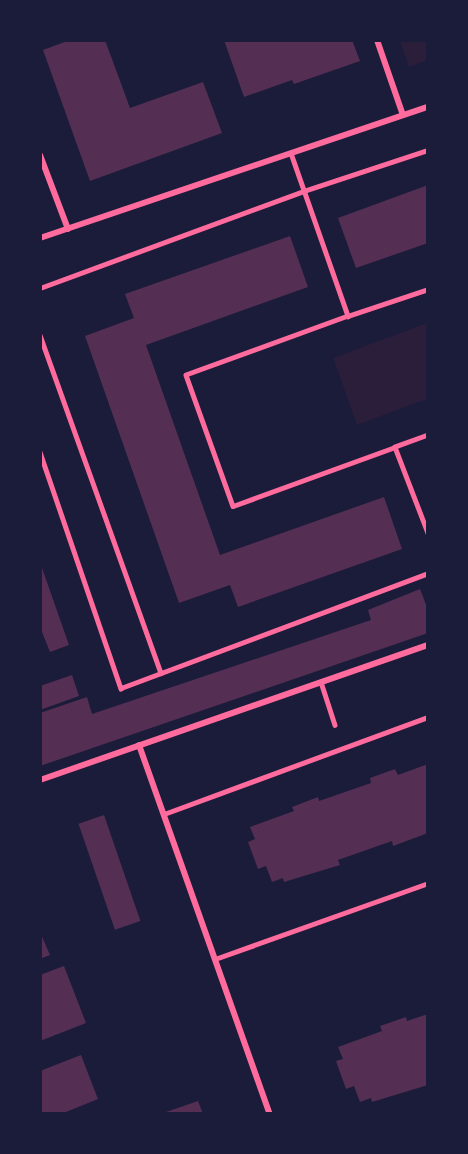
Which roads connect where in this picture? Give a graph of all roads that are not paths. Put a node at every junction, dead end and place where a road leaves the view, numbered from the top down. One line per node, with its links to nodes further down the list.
1 (377, 40): 3 (street)
2 (428, 107): 3 (street)
3 (403, 115): 5 (street)
4 (428, 150): 7 (lane)
5 (291, 153): 7 (lane); 8 (street)
6 (40, 155): 8 (street)
7 (304, 191): 10 (lane); 12 (lane)
8 (68, 229): 9 (street)
9 (40, 238)
10 (40, 288)
11 (428, 289): 12 (lane)
12 (348, 316): 15 (lane)
13 (40, 335): 20 (lane)
14 (428, 435): 15 (lane)
15 (395, 447): 17 (lane)
16 (40, 452): 20 (lane)
17 (428, 533)
18 (428, 573): 20 (lane)
19 (428, 645): 21 (street)
20 (161, 673)
21 (321, 682): 23 (lane); 24 (street)
22 (428, 717): 26 (lane)
23 (335, 725)
24 (139, 745): 25 (street); 26 (street)
25 (40, 780)
26 (164, 814): 28 (street)
27 (428, 883): 28 (lane)
28 (215, 959): 29 (street)
29 (270, 1113)

